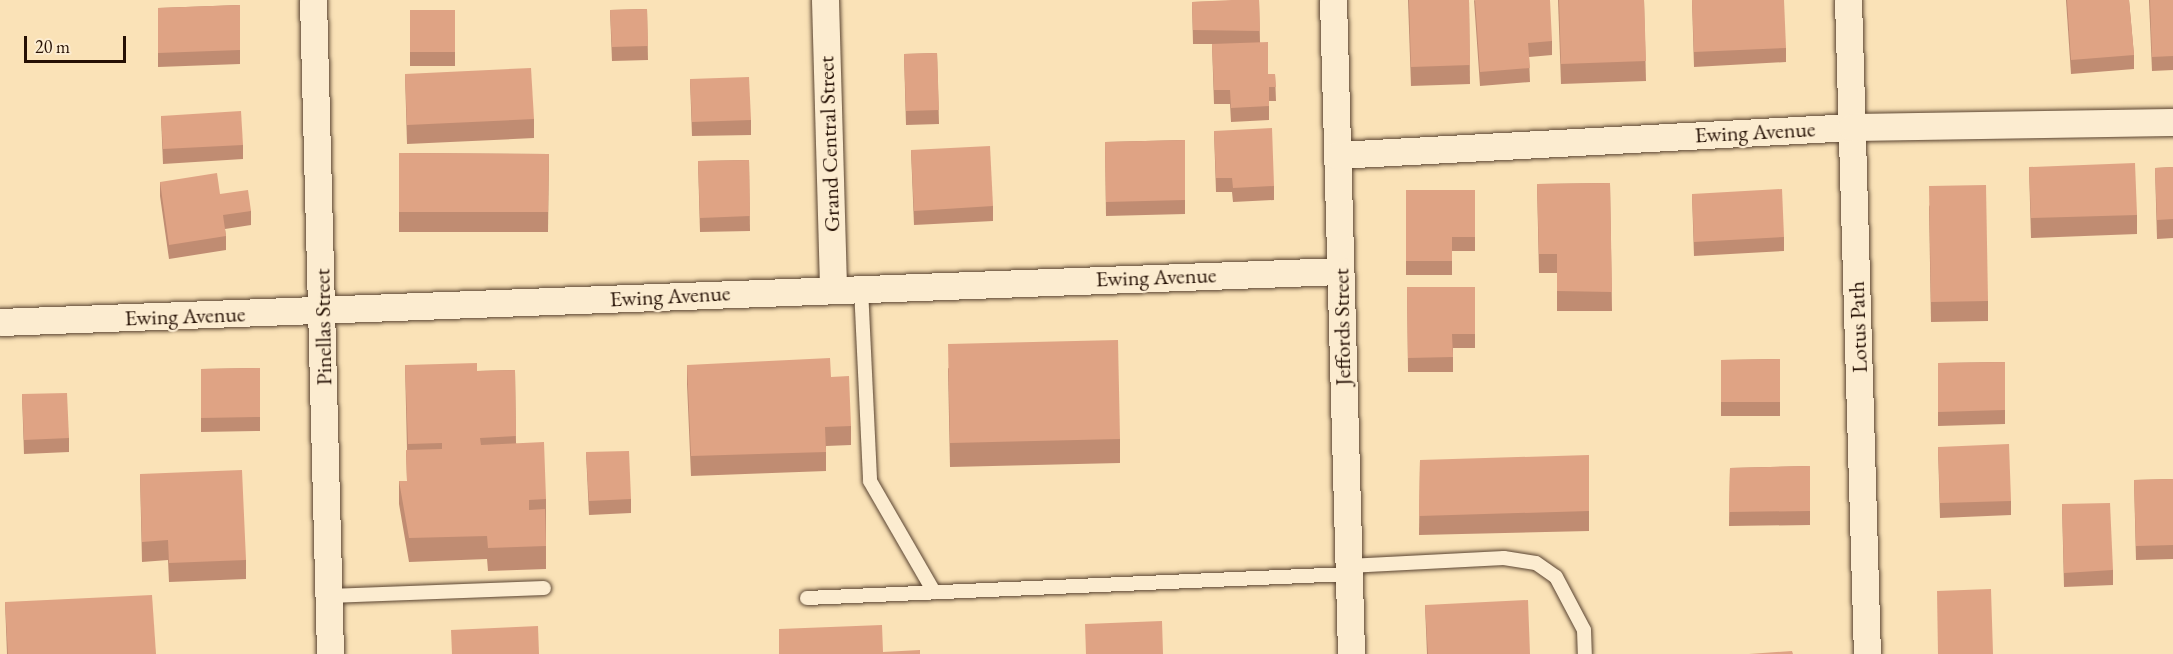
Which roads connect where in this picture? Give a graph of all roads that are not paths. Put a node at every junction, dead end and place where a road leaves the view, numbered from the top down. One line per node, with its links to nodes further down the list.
1 (313, 0): 11 (street, Pinellas Street)
2 (825, 0): 10 (street, Grand Central Street)
3 (1333, 0): 7 (street, Jeffords Street)
4 (1848, 0): 6 (street, Lotus Path)
5 (2173, 122): 6 (street, Ewing Avenue)
6 (1852, 127): 7 (street, Ewing Avenue); 21 (street, Lotus Path)
7 (1337, 155): 8 (street, Jeffords Street)
8 (1340, 271): 9 (street, Ewing Avenue); 13 (street, Jeffords Street)
9 (861, 288): 10 (street, Ewing Avenue); 15 (lane)
10 (833, 289): 11 (street, Ewing Avenue)
11 (323, 311): 12 (street, Ewing Avenue); 16 (street, Pinellas Street)
12 (0, 322)
13 (1348, 570): 15 (lane); 19 (street, Jeffords Street); 20 (lane)
14 (544, 588): 16 (lane)
15 (934, 592): 17 (lane)
16 (329, 596): 18 (street, Pinellas Street)
17 (807, 598)
18 (330, 654)
19 (1351, 654)
20 (1585, 654)
21 (1867, 654)

